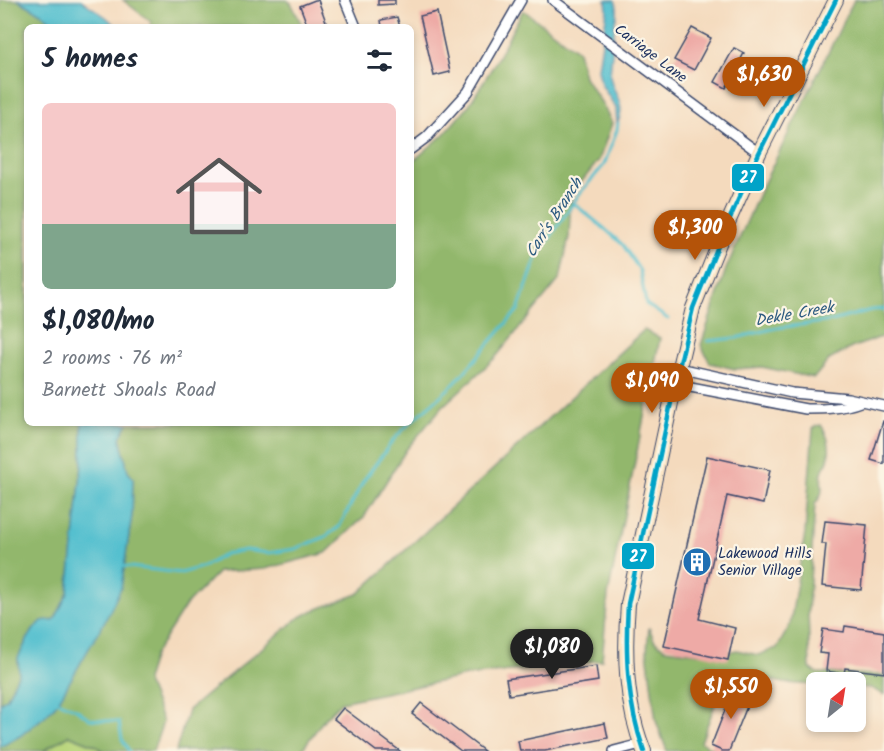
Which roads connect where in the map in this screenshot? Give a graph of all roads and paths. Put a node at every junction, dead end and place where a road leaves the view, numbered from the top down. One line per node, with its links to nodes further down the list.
1 (345, 0): 5 (street)
2 (520, 0): 6 (street)
3 (553, 0): 7 (street, Carriage Lane)
4 (836, 0): 7 (main road)
5 (355, 24)
6 (414, 147)
7 (759, 153): 8 (main road)
8 (679, 368): 9 (main road); 10 (street)
9 (675, 384): 10 (street); 12 (main road)
10 (860, 402): 11 (street)
11 (884, 406)
12 (642, 747): 13 (street)
13 (614, 751)

